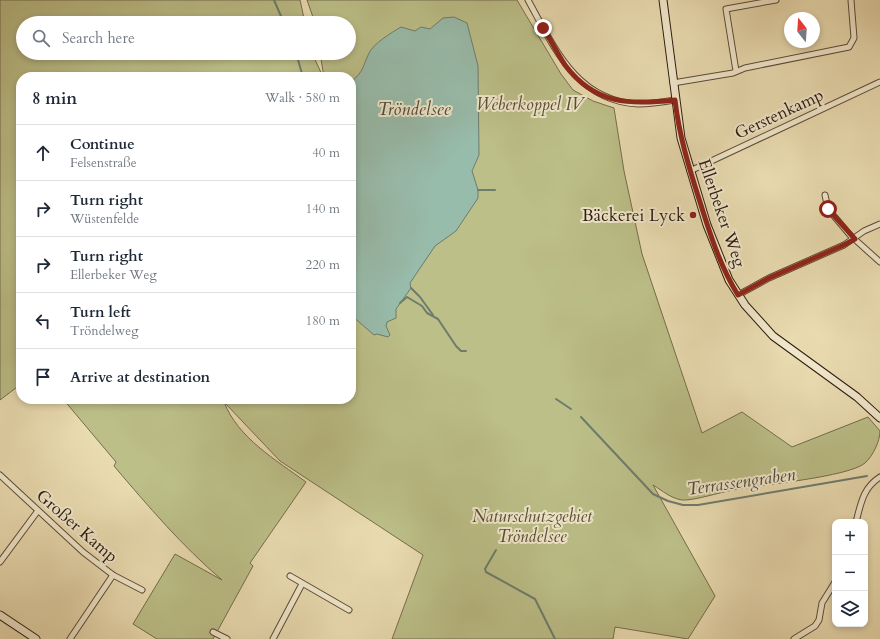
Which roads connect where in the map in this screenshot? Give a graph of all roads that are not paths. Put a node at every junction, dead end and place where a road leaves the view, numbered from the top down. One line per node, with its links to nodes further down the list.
1 (528, 0): 8 (street)
2 (663, 0): 7 (street, Ellerbeker Weg)
3 (776, 0): 5 (street)
4 (851, 0): 5 (street)
5 (736, 71): 7 (street)
6 (880, 82): 9 (street, Gerstenkamp)
7 (673, 83): 8 (street, Ellerbeker Weg)
8 (675, 100): 9 (street, Ellerbeker Weg)
9 (690, 171): 14 (street, Ellerbeker Weg)
10 (825, 194): 12 (street)
11 (880, 224): 12 (street)
12 (855, 239): 13 (street); 14 (street)
13 (880, 262)
14 (738, 295): 15 (street, Ellerbeker Weg)
15 (880, 418)
16 (0, 475): 18 (street, Großer Kamp)
17 (880, 477): 19 (street)
18 (37, 512): 20 (street); 21 (street, Großer Kamp)
19 (857, 519)
20 (0, 562)
21 (113, 575): 25 (street, Großer Kamp); 30 (street)
22 (290, 576): 23 (street)
23 (302, 584): 26 (street); 32 (street)
24 (832, 587): 33 (street)
25 (142, 590)
26 (349, 610)
27 (0, 615): 29 (street)
28 (213, 632): 31 (street)
29 (36, 639)
30 (70, 639)
31 (227, 639)
32 (273, 639)
33 (794, 639)

